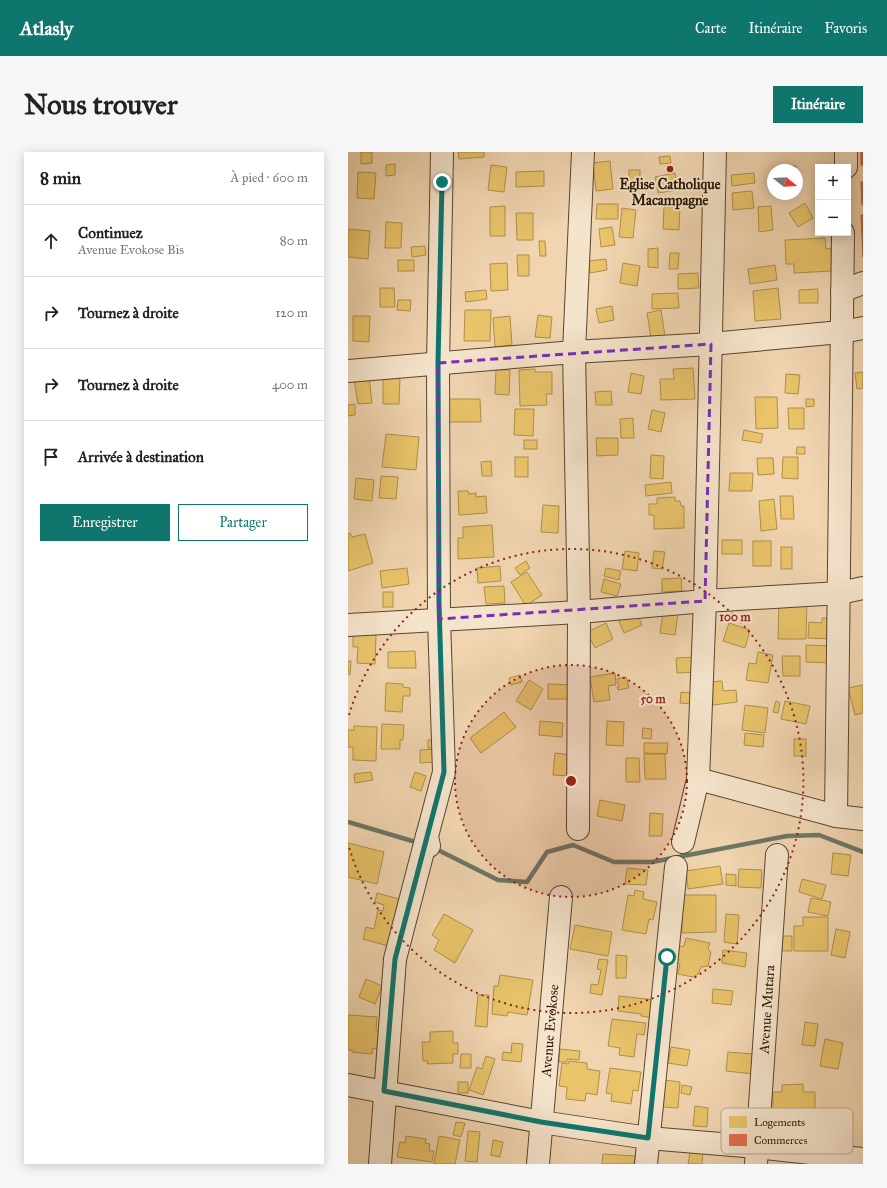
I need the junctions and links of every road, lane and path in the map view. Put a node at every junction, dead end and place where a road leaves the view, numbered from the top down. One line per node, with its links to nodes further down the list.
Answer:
1 (442, 152): 13 (street)
2 (583, 152): 12 (street)
3 (714, 152): 11 (street)
4 (846, 152): 5 (street)
5 (846, 164)
6 (844, 236): 8 (street)
7 (863, 283): 8 (street)
8 (842, 292): 10 (street)
9 (863, 328): 10 (street)
10 (841, 332): 11 (street); 16 (street)
11 (711, 344): 12 (street); 17 (street)
12 (574, 352): 13 (street); 18 (street)
13 (438, 363): 14 (street); 19 (street)
14 (348, 371)
15 (863, 588): 16 (street)
16 (840, 593): 17 (street); 22 (street)
17 (705, 601): 18 (street); 21 (street)
18 (579, 612): 19 (street); 24 (street)
19 (439, 619): 20 (street); 30 (street)
20 (348, 625)
21 (698, 780): 22 (street); 25 (street)
22 (836, 816): 23 (street)
23 (863, 819)
24 (578, 829)
25 (683, 842)
26 (777, 855): 31 (street, Avenue Mutara)
27 (676, 867): 33 (street)
28 (561, 897): 32 (street, Avenue Evokose)
29 (348, 1085): 30 (street)
30 (384, 1091): 32 (street); 38 (street)
31 (760, 1108)
32 (541, 1122): 33 (street); 39 (street, Avenue Evokose)
33 (648, 1138): 34 (street); 40 (street)
34 (721, 1150)
35 (745, 1154): 36 (street)
36 (757, 1156): 37 (street)
37 (863, 1159)
38 (380, 1164)
39 (538, 1164)
40 (646, 1164)

